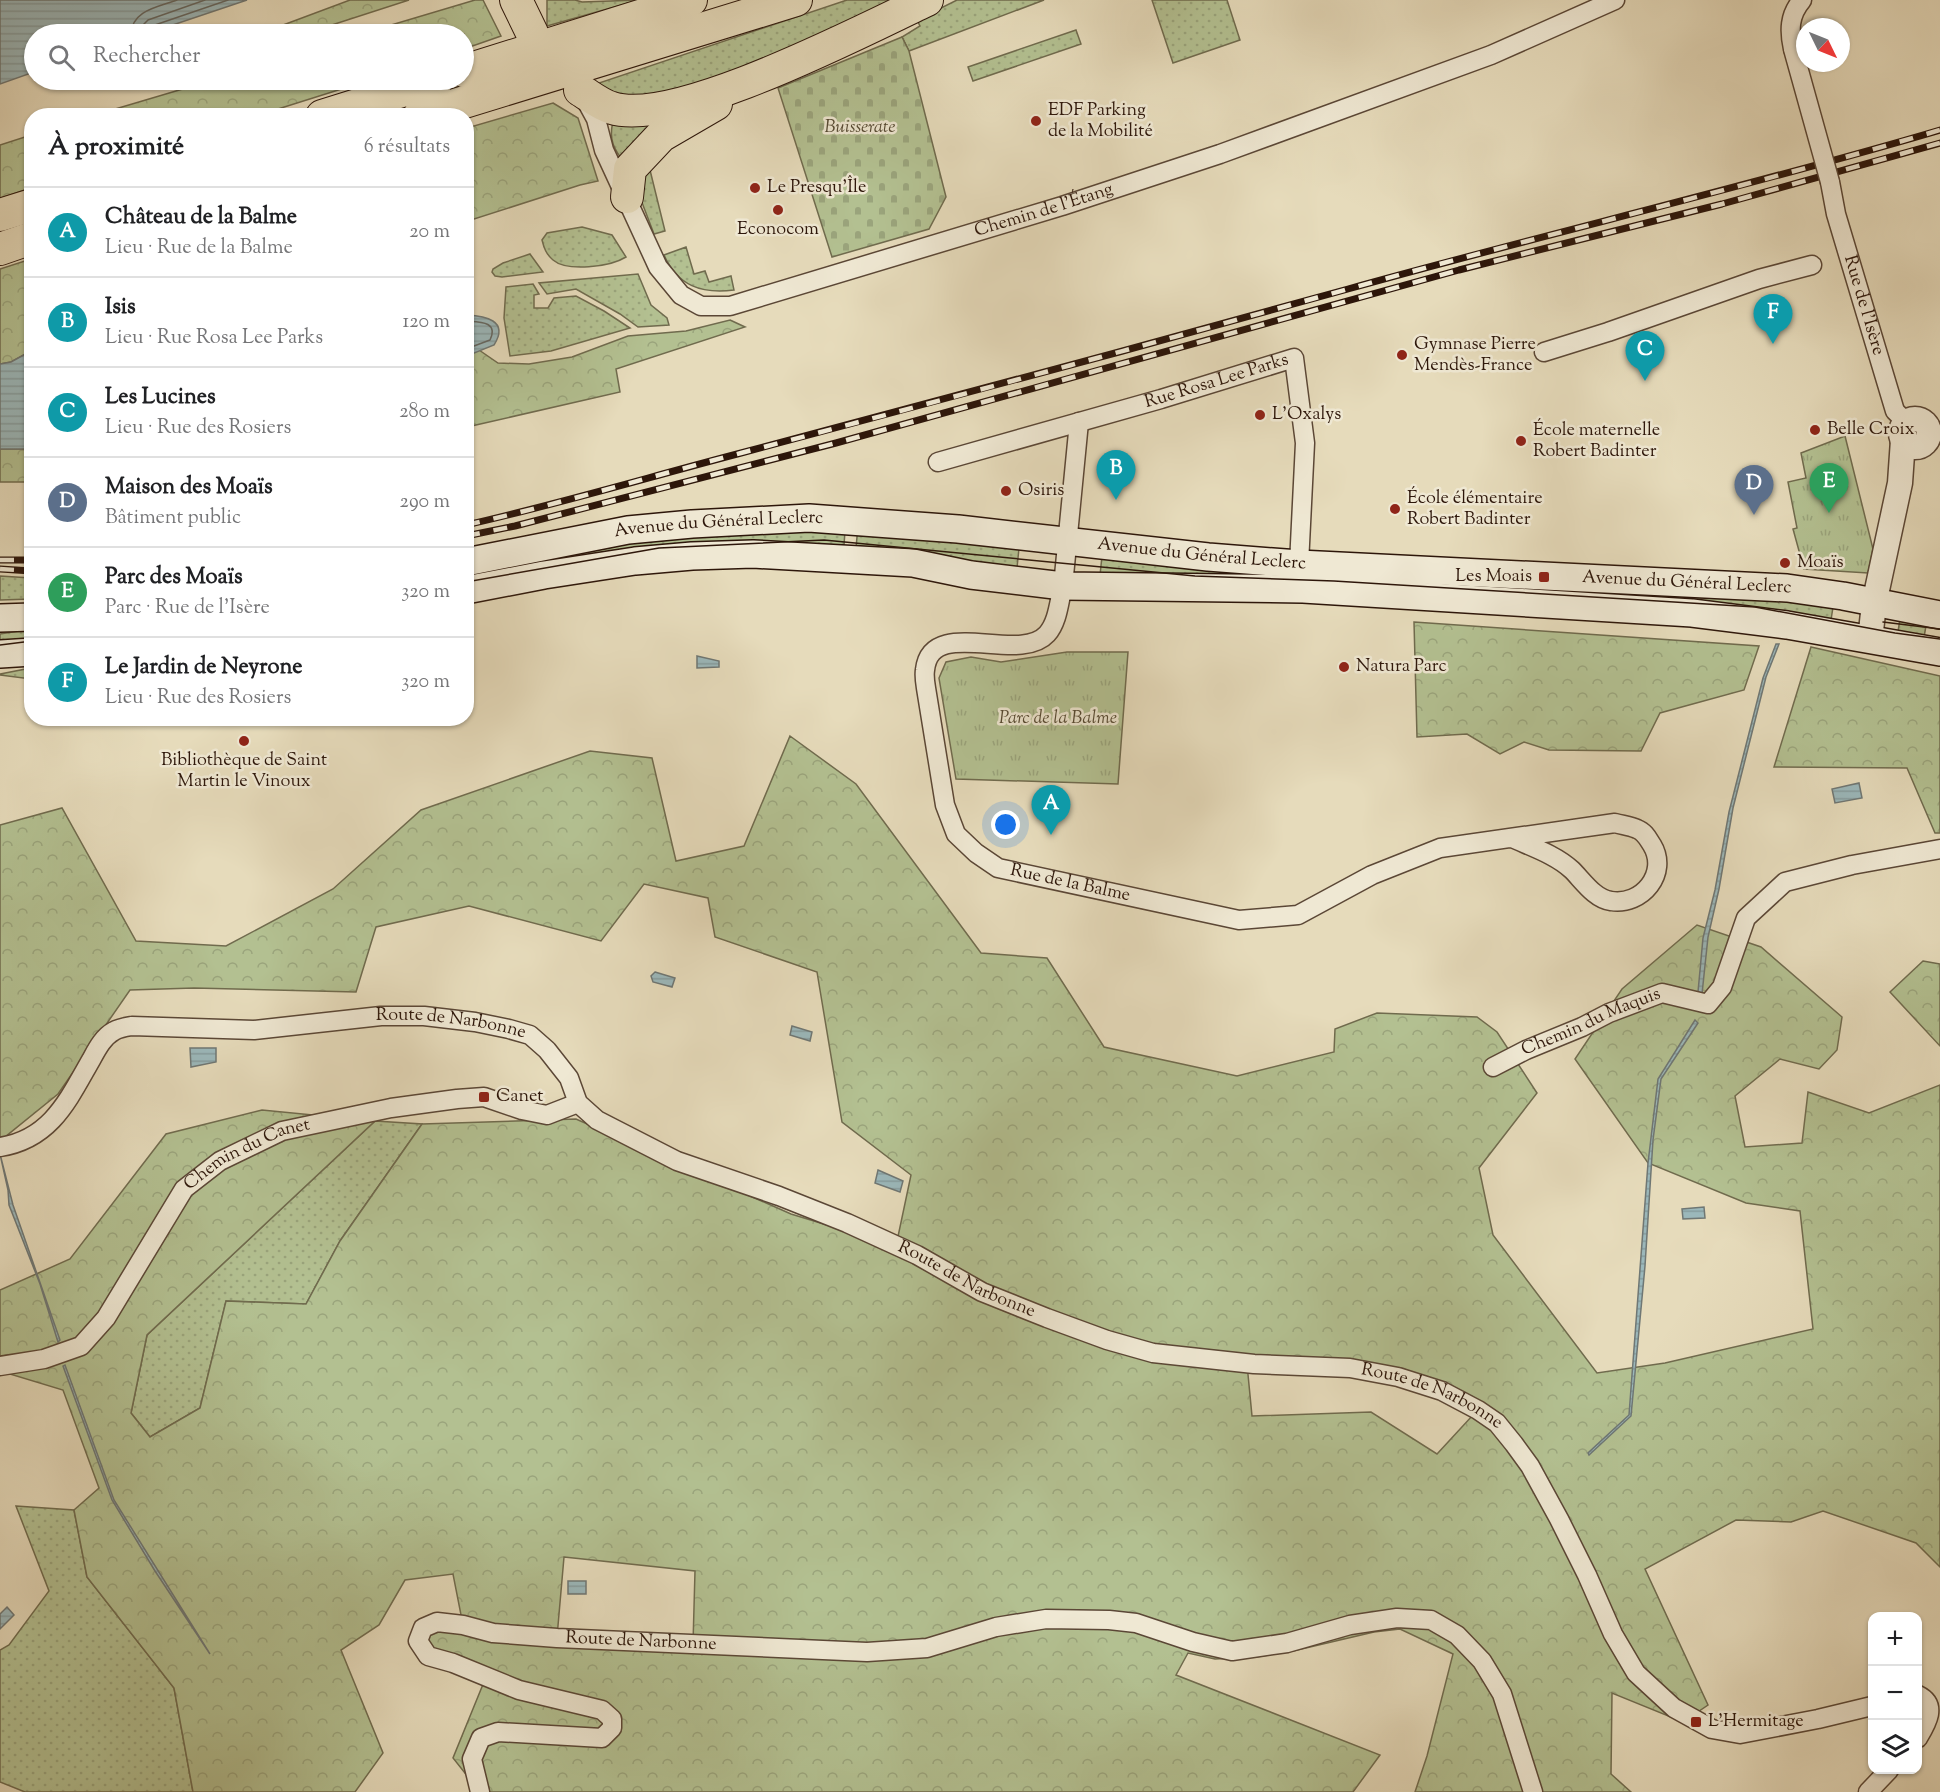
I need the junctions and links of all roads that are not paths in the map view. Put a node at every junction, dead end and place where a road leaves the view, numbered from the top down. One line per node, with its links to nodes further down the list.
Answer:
1 (691, 0): 6 (highway)
2 (796, 0): 11 (highway)
3 (927, 0): 7 (highway)
4 (1615, 0): 12 (street, Chemin de l'Étang)
5 (1802, 0): 20 (street, Rue de l'Isère, bridge)
6 (474, 68)
7 (771, 72): 9 (highway); 12 (highway)
8 (405, 90): 10 (highway)
9 (580, 90): 12 (street, Chemin de l'Étang)
10 (348, 108)
11 (445, 108)
12 (627, 197)
13 (24, 208): 14 (highway)
14 (0, 215)
15 (24, 241): 16 (highway)
16 (0, 249)
17 (1812, 265): 18 (street)
18 (1544, 352)
19 (1079, 422): 21 (street, Rue Rosa Lee Parks); 22 (street); 24 (street, Rue Rosa Lee Parks)
20 (1923, 428): 27 (street, Rue de l'Isère)
21 (938, 462)
22 (1068, 541): 23 (main road, Avenue du Général Leclerc); 24 (main road, Avenue du Général Leclerc); 25 (street, Rue de la Balme)
23 (474, 560)
24 (1299, 564): 27 (main road, Avenue du Général Leclerc)
25 (1063, 586): 26 (main road, Avenue du Général Leclerc); 33 (main road, Avenue du Général Leclerc); 37 (street, Rue de la Balme)
26 (474, 589)
27 (1874, 604): 30 (main road, Avenue du Général Leclerc); 33 (street, Rue de l'Isère)
28 (0, 606): 29 (main road)
29 (24, 607)
30 (1940, 615)
31 (24, 617): 32 (main road)
32 (0, 618)
33 (1870, 640): 35 (main road, Avenue du Général Leclerc)
34 (24, 652): 36 (main road)
35 (1940, 652)
36 (0, 654)
37 (1512, 838): 37 (street, Rue de la Balme)
38 (1940, 849): 39 (street, Chemin du Maquis)
39 (1493, 1066)
40 (578, 1103): 41 (street, Route de Narbonne); 42 (street, Chemin du Canet); 44 (street, Route de Narbonne)
41 (0, 1147)
42 (0, 1366)
43 (1922, 1698): 45 (street)
44 (1868, 1707)
45 (1922, 1731)
46 (1885, 1774): 49 (street)
47 (480, 1792): 48 (street, Route de Narbonne)
48 (1533, 1792)
49 (1868, 1792)

